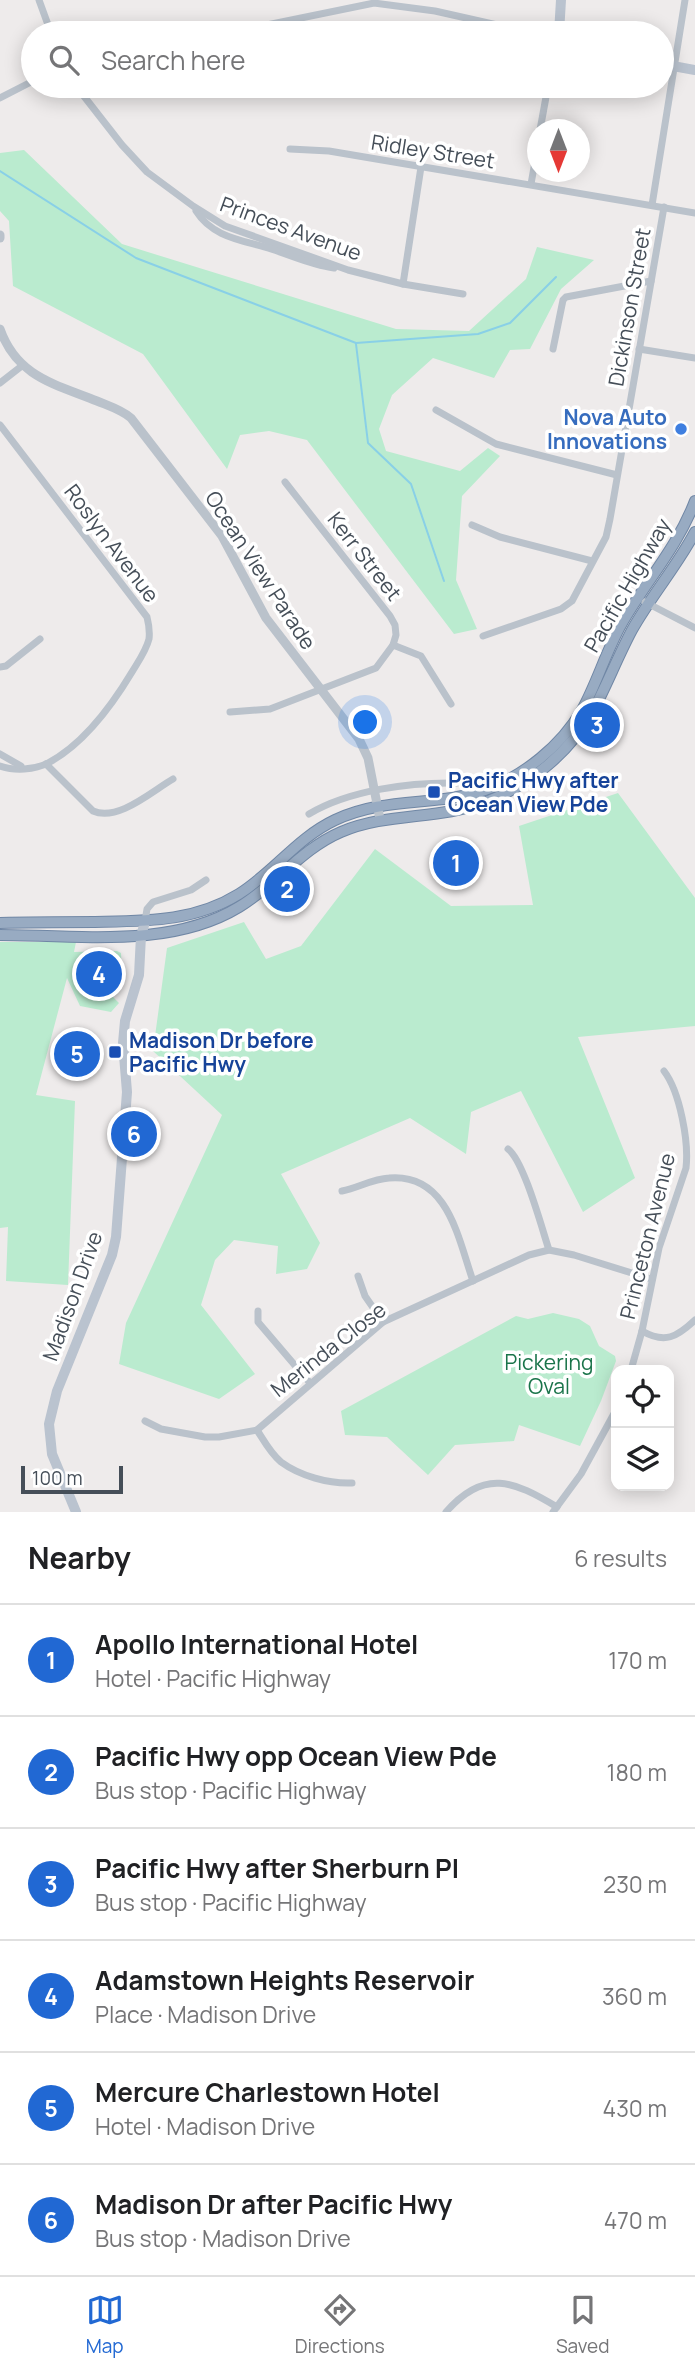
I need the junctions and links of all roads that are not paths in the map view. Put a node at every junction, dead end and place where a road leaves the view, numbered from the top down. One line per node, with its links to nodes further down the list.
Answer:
1 (39, 0): 4 (street)
2 (561, 0): 7 (main road)
3 (685, 0): 8 (street)
4 (47, 21)
5 (286, 21): 6 (street)
6 (480, 21)
7 (560, 21)
8 (674, 66): 9 (main road)
9 (695, 70)
10 (21, 88): 14 (street)
11 (86, 98): 23 (street, Princes Avenue)
12 (546, 98): 15 (street)
13 (669, 98): 19 (street)
14 (0, 99)
15 (542, 119)
16 (290, 149): 17 (street, Ridley Street)
17 (421, 167): 18 (street, Ridley Street); 23 (street)
18 (531, 184): 19 (street, Ridley Street)
19 (652, 205): 20 (street, Ridley Street)
20 (664, 207): 21 (street, Ridley Street); 22 (street, Dickinson Street)
21 (695, 212)
22 (651, 281): 26 (street); 27 (street, Dickinson Street)
23 (403, 284): 24 (street, Princes Avenue)
24 (463, 294)
25 (0, 329): 29 (street, Ocean View Parade)
26 (553, 349)
27 (639, 349): 28 (street); 33 (street, Dickinson Street)
28 (695, 358)
29 (23, 365): 30 (street); 46 (street, Ocean View Parade)
30 (0, 383)
31 (436, 410): 33 (street)
32 (0, 425): 50 (street, Roslyn Avenue)
33 (617, 475): 38 (street, Dickinson Street)
34 (285, 482): 44 (street, Kerr Street)
35 (695, 501): 39 (highway, Pacific Highway)
36 (472, 525): 38 (street)
37 (695, 532): 40 (highway, Pacific Highway)
38 (592, 561): 42 (street, Dickinson Street)
39 (638, 598): 40 (street); 56 (highway, Pacific Highway)
40 (649, 604): 41 (street); 58 (highway, Pacific Highway)
41 (695, 628)
42 (483, 636)
43 (40, 639): 45 (street)
44 (393, 645): 46 (street); 47 (street)
45 (0, 667)
46 (321, 689): 48 (street); 55 (street, Ocean View Parade)
47 (451, 704)
48 (230, 712)
49 (0, 754): 52 (street)
50 (46, 764): 52 (street, Roslyn Avenue); 53 (street)
51 (0, 766): 52 (street, Roslyn Avenue)
52 (24, 768)
53 (173, 779)
54 (457, 783): 55 (street)
55 (374, 790): 56 (street, Ocean View Parade); 57 (street)
56 (377, 806): 58 (street, Ocean View Parade); 60 (highway, Pacific Highway)
57 (309, 814)
58 (380, 819): 63 (highway, Pacific Highway)
59 (206, 880): 60 (street)
60 (145, 922): 61 (highway, Pacific Highway); 63 (main road, Madison Drive)
61 (0, 923)
62 (0, 935): 63 (highway, Pacific Highway)
63 (141, 936): 82 (main road, Madison Drive)
64 (664, 1071): 69 (street, Princeton Avenue)
65 (508, 1149): 67 (street)
66 (342, 1191): 70 (street)
67 (550, 1250): 69 (street); 70 (street, Merinda Close)
68 (358, 1276): 73 (street)
69 (651, 1279): 74 (street, Princeton Avenue)
70 (472, 1281): 73 (street, Merinda Close)
71 (258, 1311): 76 (street)
72 (695, 1320): 74 (street)
73 (383, 1322): 76 (street, Merinda Close)
74 (642, 1331): 75 (street, Princeton Avenue)
75 (632, 1365)
76 (310, 1382): 79 (street, Merinda Close)
77 (611, 1419): 81 (street)
78 (145, 1421): 79 (street)
79 (257, 1430): 80 (street)
80 (352, 1483)
81 (555, 1510): 83 (street)
82 (76, 1512)
83 (446, 1512)

